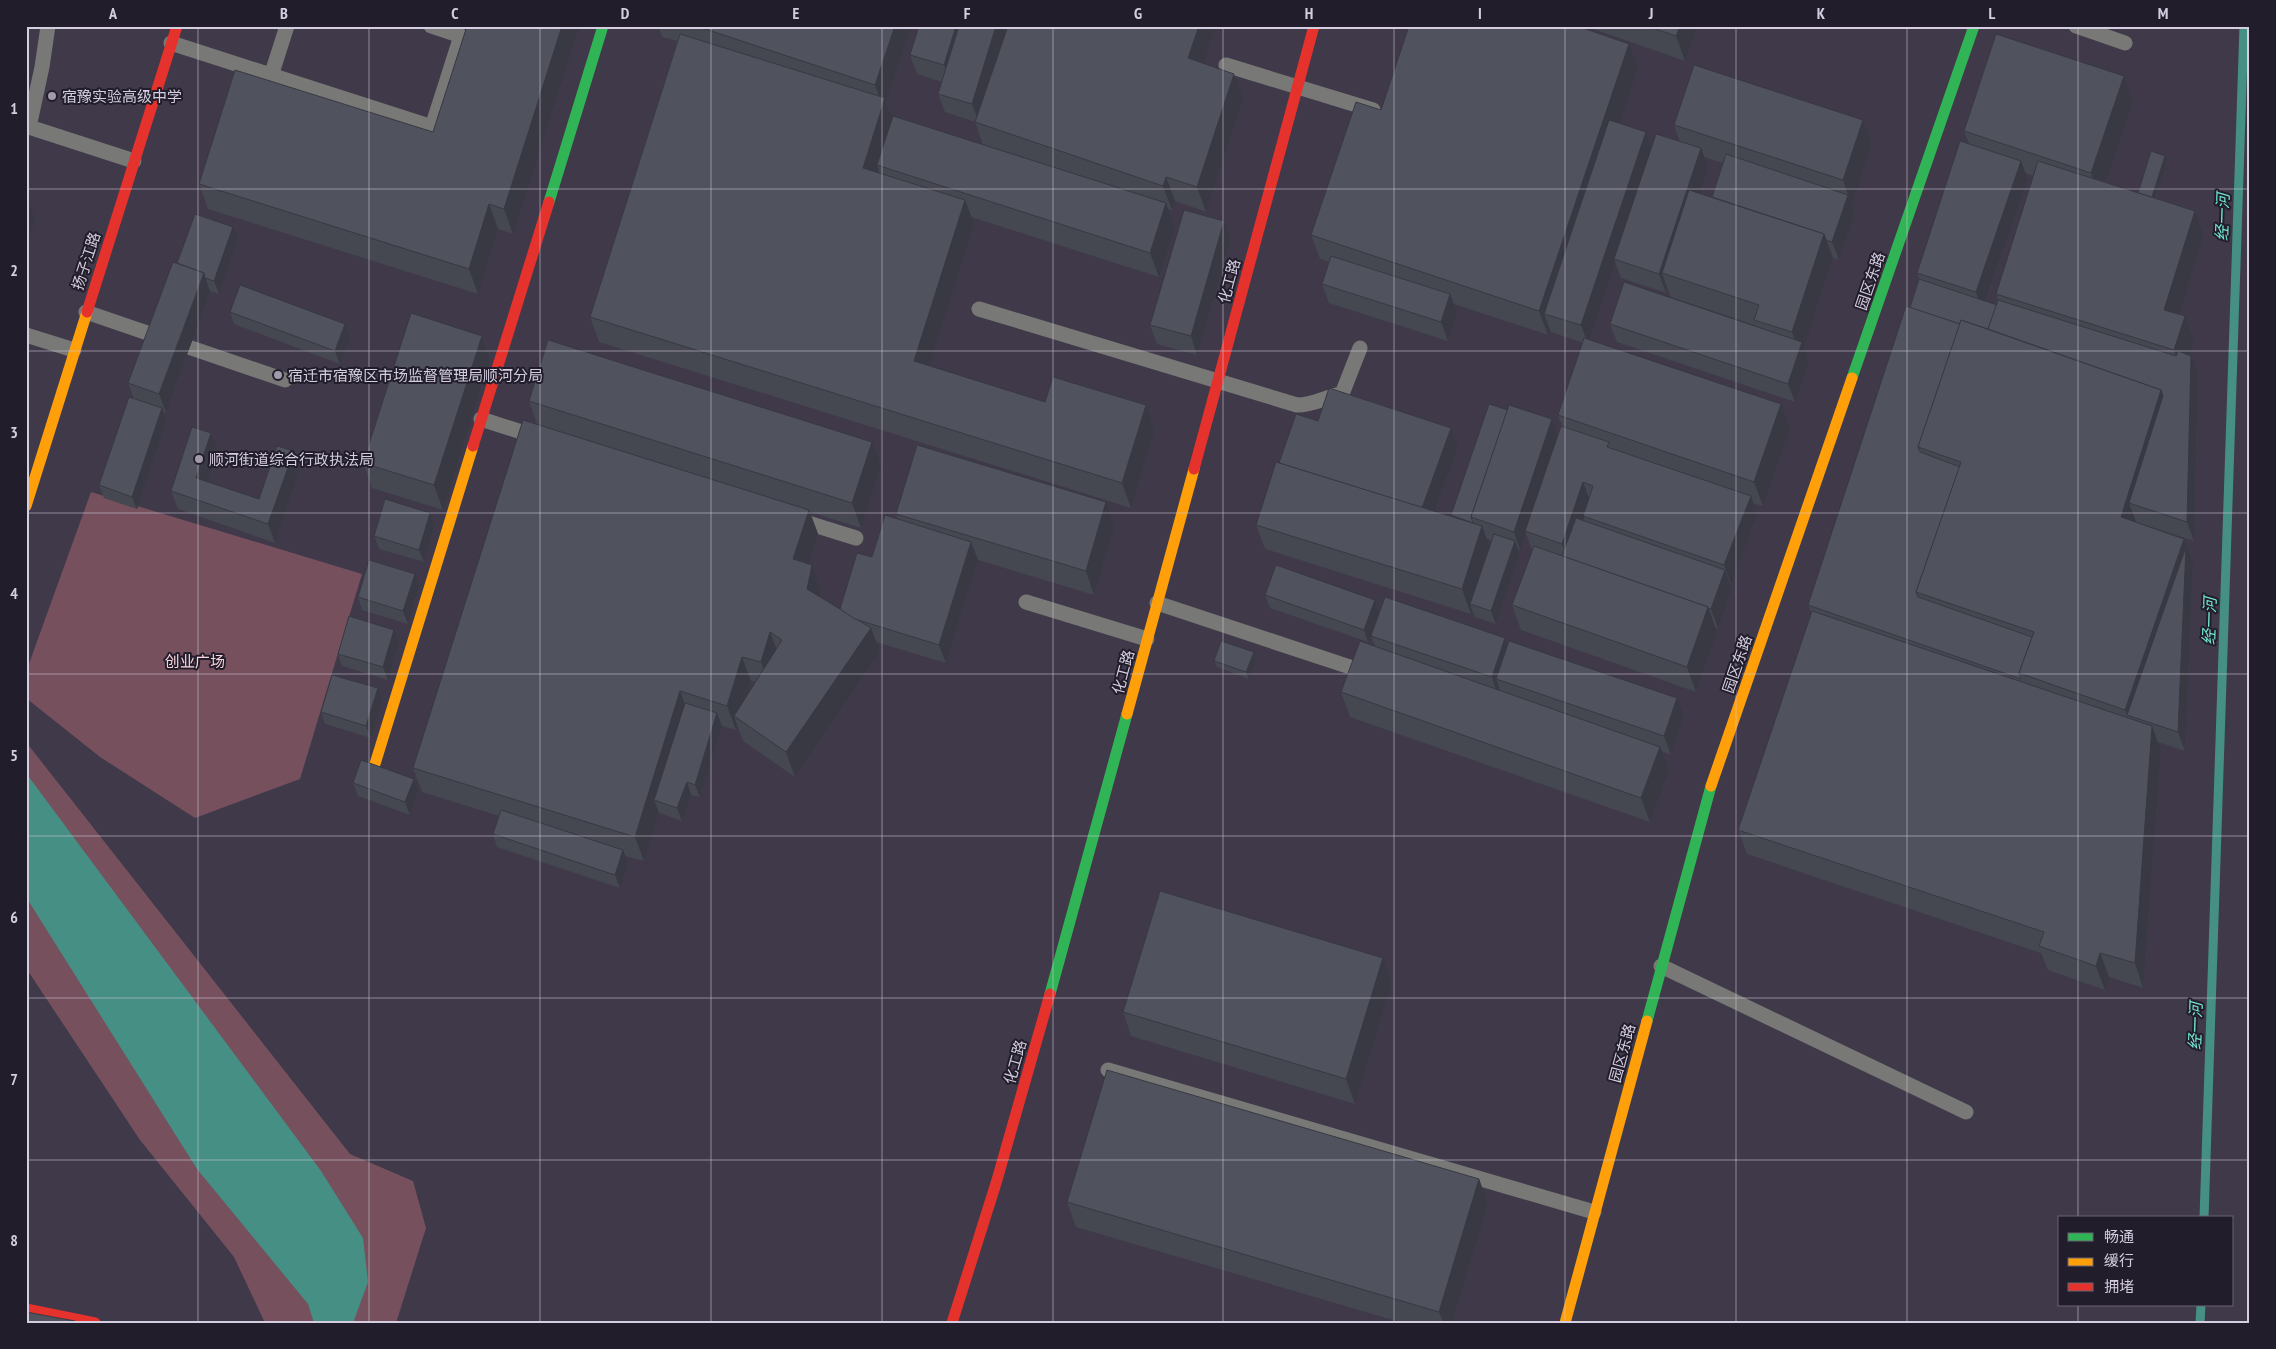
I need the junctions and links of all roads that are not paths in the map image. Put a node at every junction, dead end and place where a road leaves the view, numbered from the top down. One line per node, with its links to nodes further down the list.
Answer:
1 (48, 26): 15 (lane)
2 (177, 26): 9 (street, 扬子江路)
3 (287, 26): 12 (lane)
4 (431, 26): 12 (lane)
5 (602, 26): 24 (street)
6 (1314, 26): 13 (street, 化工路)
7 (1974, 26): 35 (street, 园区东路)
8 (2076, 26): 10 (lane)
9 (172, 43): 12 (lane); 16 (street, 扬子江路)
10 (2125, 43)
11 (1226, 65): 13 (lane)
12 (271, 76)
13 (1297, 87): 14 (lane); 23 (street, 化工路)
14 (1386, 105)
15 (28, 126): 16 (lane)
16 (134, 161): 18 (street, 扬子江路)
17 (979, 309): 23 (lane)
18 (86, 312): 21 (street, 扬子江路); 22 (lane)
19 (26, 335): 21 (lane)
20 (1360, 348): 23 (lane)
21 (74, 350): 26 (street, 扬子江路)
22 (285, 380)
23 (1217, 381): 31 (street, 化工路)
24 (481, 419): 25 (lane); 34 (street)
25 (547, 440)
26 (29, 485): 27 (street, 扬子江路)
27 (26, 506)
28 (781, 515): 29 (lane)
29 (856, 538)
30 (1026, 602): 32 (lane)
31 (1157, 603): 32 (street, 化工路); 33 (lane)
32 (1147, 639): 41 (street, 化工路)
33 (1353, 668)
34 (375, 764)
35 (1661, 966): 37 (lane); 38 (street, 园区东路)
36 (1108, 1070): 38 (lane)
37 (1966, 1112)
38 (1594, 1212): 42 (street, 园区东路)
39 (26, 1309): 40 (street)
40 (95, 1323)
41 (952, 1323)
42 (1565, 1323)

